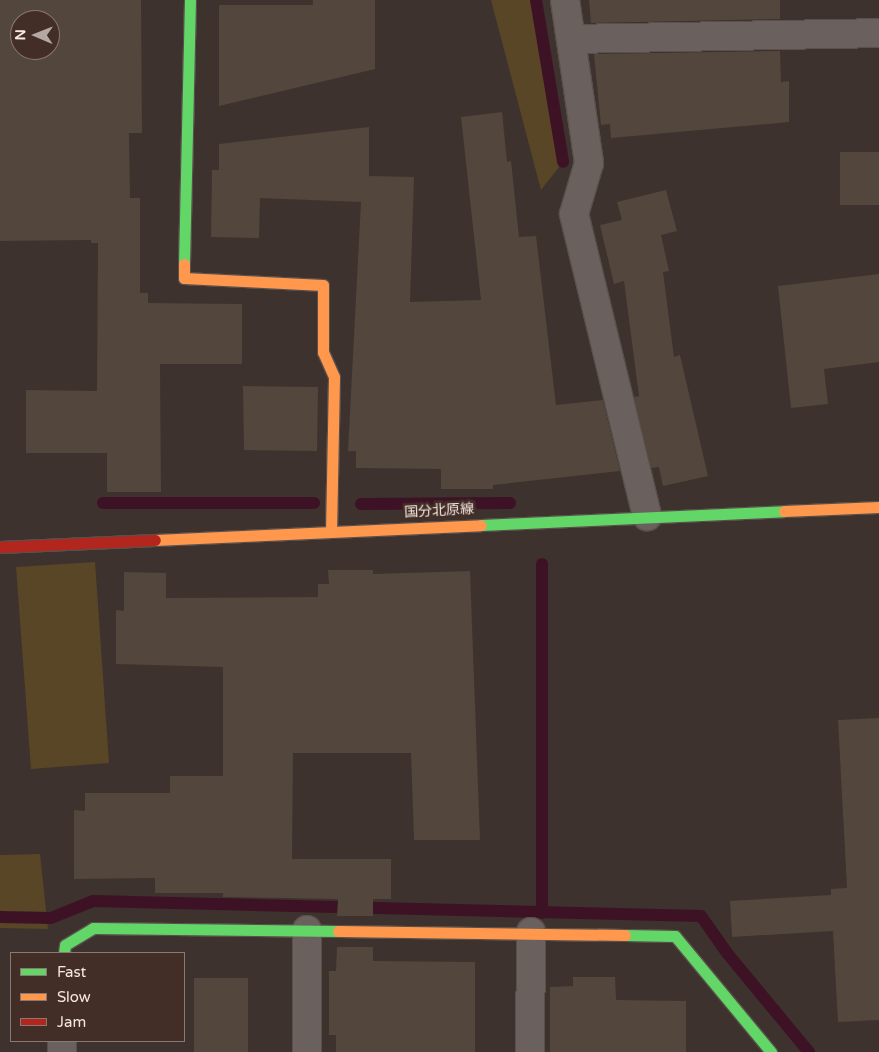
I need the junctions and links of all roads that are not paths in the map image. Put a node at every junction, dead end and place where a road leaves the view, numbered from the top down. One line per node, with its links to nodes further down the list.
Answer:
1 (190, 0): 7 (street)
2 (565, 0): 4 (street)
3 (879, 33): 4 (street)
4 (571, 39): 6 (street)
5 (879, 507): 6 (street, 国分北原線)
6 (647, 516): 7 (street, 国分北原線)
7 (331, 532): 8 (street, 国分北原線)
8 (0, 547)
9 (307, 930): 10 (street); 11 (street); 13 (street)
10 (531, 932): 12 (street); 14 (street)
11 (64, 952)
12 (754, 1041): 15 (street)
13 (307, 1052)
14 (530, 1052)
15 (770, 1052)

